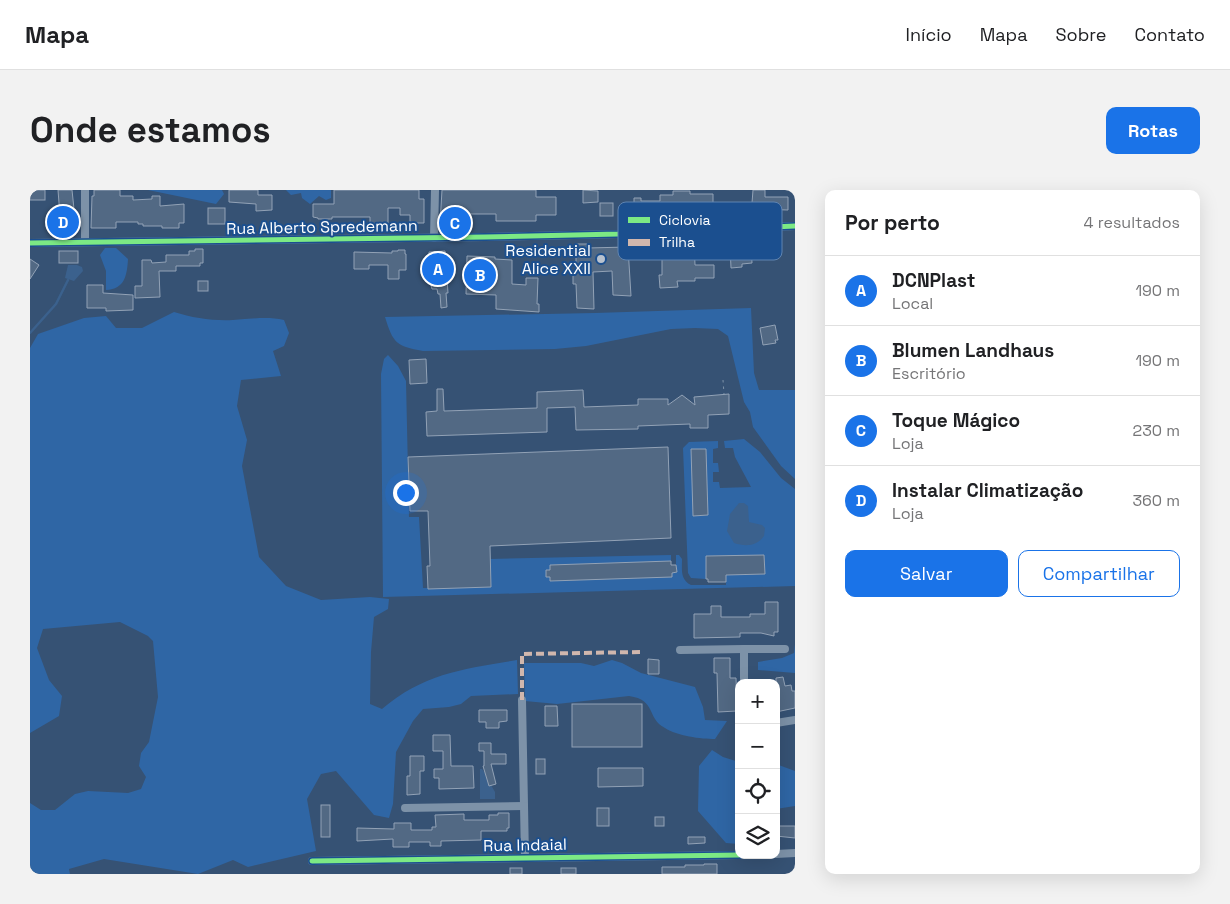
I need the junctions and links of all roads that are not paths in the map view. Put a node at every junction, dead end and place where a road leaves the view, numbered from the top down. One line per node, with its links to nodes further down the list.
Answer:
1 (85, 190): 7 (street)
2 (435, 190): 6 (street)
3 (795, 226): 4 (street, Rua Alberto Spredemann)
4 (782, 227)
5 (618, 234): 6 (street, Rua Alberto Spredemann)
6 (434, 238): 7 (street, Rua Alberto Spredemann)
7 (85, 242): 8 (street, Rua Alberto Spredemann)
8 (30, 243)
9 (744, 649): 10 (street); 11 (street); 12 (street)
10 (785, 649)
11 (680, 650)
12 (744, 679)
13 (522, 700): 16 (street)
14 (795, 720): 15 (street)
15 (780, 722)
16 (524, 806): 17 (street); 21 (street)
17 (405, 808)
18 (795, 853): 19 (street)
19 (780, 854)
20 (735, 855): 21 (street, Rua Indaial)
21 (525, 858): 22 (street, Rua Indaial)
22 (312, 861)

